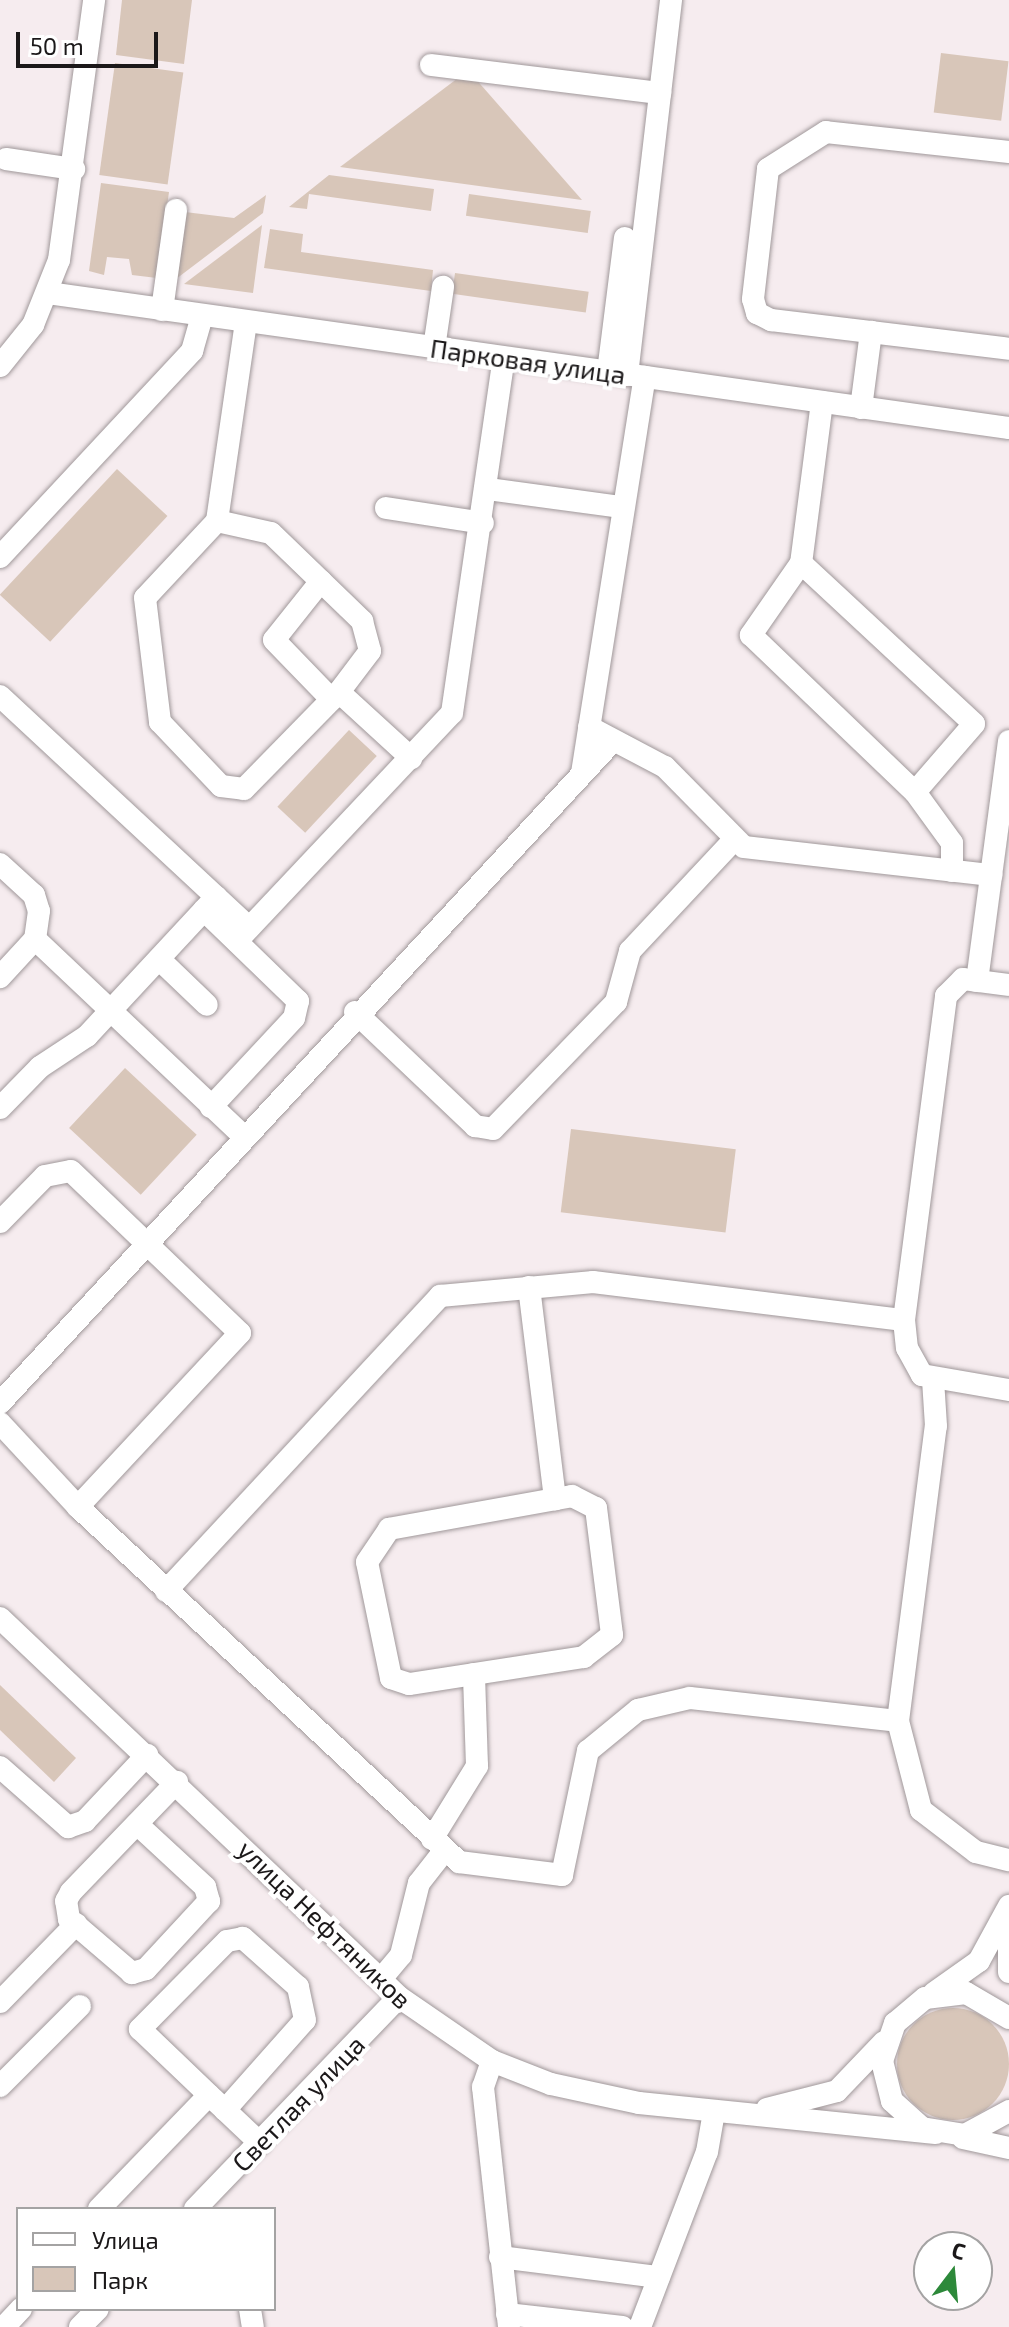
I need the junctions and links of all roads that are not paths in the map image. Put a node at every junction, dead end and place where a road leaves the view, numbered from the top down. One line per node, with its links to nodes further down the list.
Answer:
1 (94, 0): 7 (street)
2 (671, 0): 4 (street)
3 (431, 65): 4 (street)
4 (660, 93): 20 (street)
5 (1009, 152): 15 (street)
6 (6, 159): 7 (street)
7 (74, 169): 11 (street)
8 (176, 210): 12 (street)
9 (625, 238): 20 (street)
10 (443, 287): 16 (street)
11 (48, 293): 12 (street, Парковая улица); 19 (street)
12 (162, 310): 13 (street, Парковая улица)
13 (202, 315): 14 (street, Парковая улица); 29 (street)
14 (246, 322): 16 (street, Парковая улица); 27 (street)
15 (871, 332): 17 (street); 22 (street)
16 (434, 348): 18 (street, Парковая улица)
17 (1009, 349)
18 (504, 358): 20 (street, Парковая улица); 24 (street)
19 (0, 366)
20 (626, 375): 21 (street, Парковая улица); 25 (street)
21 (822, 402): 22 (street, Парковая улица); 30 (street)
22 (861, 408): 23 (street, Парковая улица)
23 (1009, 428)
24 (488, 489): 25 (street); 28 (street)
25 (622, 507): 34 (street)
26 (386, 508): 28 (street)
27 (217, 521): 31 (street); 33 (street)
28 (483, 523): 37 (street)
29 (0, 557)
30 (801, 563): 39 (street); 39 (street)
31 (321, 581): 33 (street); 33 (street)
32 (0, 696): 44 (street)
33 (335, 696): 37 (street)
34 (589, 727): 36 (street); 38 (street)
35 (1009, 741): 43 (street)
36 (611, 743): 38 (street); 40 (street)
37 (411, 758): 45 (street)
38 (582, 773): 53 (street)
39 (915, 792): 42 (street)
40 (733, 841): 42 (street); 53 (street)
41 (0, 864): 46 (street)
42 (952, 871): 43 (street)
43 (991, 875): 49 (street)
44 (210, 904): 45 (street); 47 (street)
45 (243, 934): 54 (street)
46 (35, 939): 48 (street); 52 (street)
47 (159, 959): 51 (street); 52 (street)
48 (0, 977)
49 (977, 981): 50 (street); 60 (street)
50 (1009, 985)
51 (207, 1005)
52 (110, 1012): 54 (street); 55 (street)
53 (355, 1012): 56 (street)
54 (211, 1107): 56 (street)
55 (0, 1108)
56 (243, 1136): 58 (street)
57 (0, 1222): 58 (street)
58 (150, 1240): 63 (street); 66 (street)
59 (529, 1287): 60 (street); 65 (street); 67 (street)
60 (904, 1320): 61 (street)
61 (933, 1380): 62 (street); 70 (street)
62 (1009, 1390)
63 (0, 1403)
64 (0, 1423): 66 (street)
65 (555, 1499): 69 (street); 69 (street)
66 (78, 1507): 67 (street)
67 (166, 1591): 75 (street)
68 (0, 1618): 71 (street, улица Нефтяников)
69 (474, 1674): 75 (street)
70 (898, 1721): 75 (street); 76 (street)
71 (147, 1755): 72 (street); 73 (street, улица Нефтяников)
72 (0, 1767)
73 (177, 1782): 74 (street); 80 (street, улица Нефтяников)
74 (137, 1824): 78 (street); 78 (street)
75 (438, 1845): 80 (street)
76 (1009, 1860)
77 (1009, 1907): 79 (street); 82 (street)
78 (76, 1924): 83 (street)
79 (1009, 1972)
80 (381, 1979): 81 (street, улица Нефтяников)
81 (399, 1997): 87 (street, улица Нефтяников); 93 (street, Светлая улица)
82 (925, 1998): 85 (street); 86 (street)
83 (0, 2002)
84 (80, 2006): 88 (street)
85 (1009, 2018)
86 (889, 2035): 91 (street); 92 (street)
87 (492, 2061): 91 (street, улица Нефтяников); 97 (street)
88 (0, 2086)
89 (217, 2103): 89 (street); 93 (street); 95 (street)
90 (1009, 2111): 92 (street)
91 (714, 2112): 92 (street); 98 (street)
92 (942, 2135): 94 (street)
93 (260, 2143): 96 (street, Светлая улица)
94 (1009, 2148)
95 (101, 2207)
96 (197, 2207)
97 (500, 2257): 98 (street); 100 (street)
98 (659, 2277): 103 (street)
99 (19, 2311): 101 (street)
100 (508, 2321): 102 (street)
101 (4, 2327)
102 (622, 2327)
103 (640, 2327)

